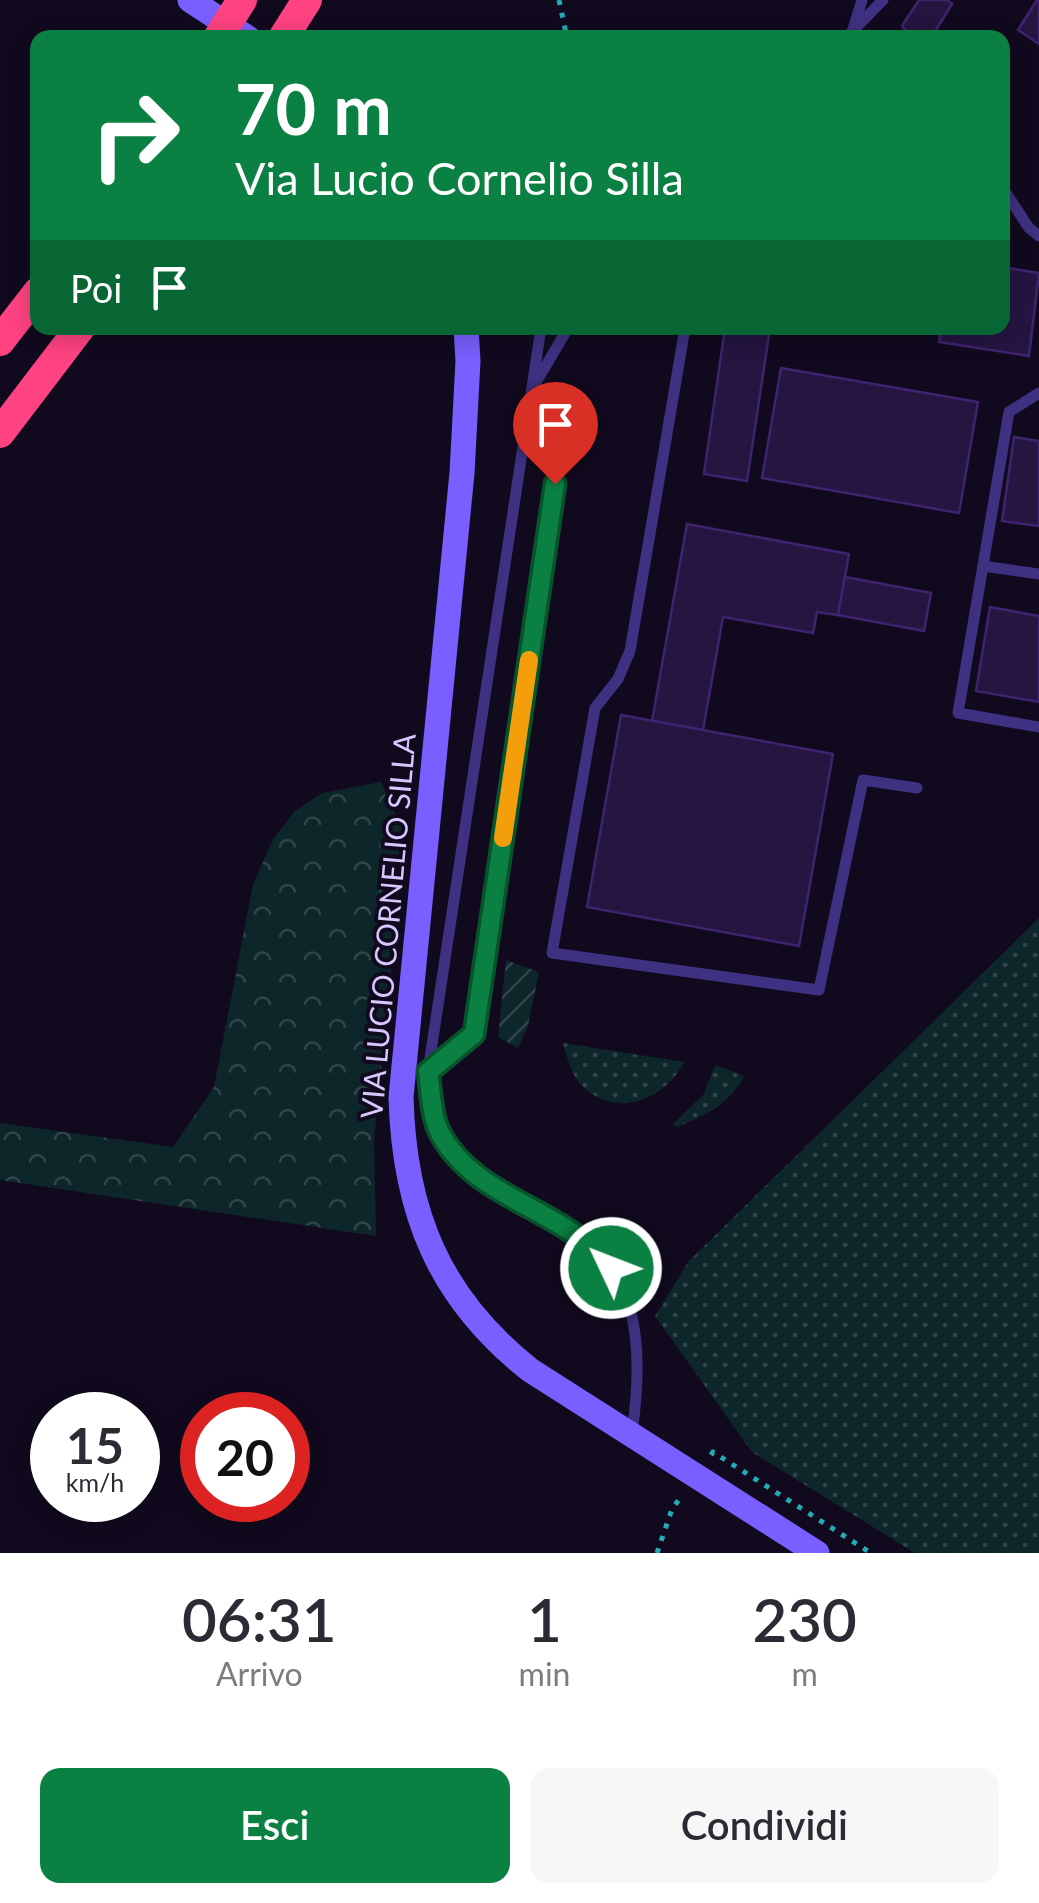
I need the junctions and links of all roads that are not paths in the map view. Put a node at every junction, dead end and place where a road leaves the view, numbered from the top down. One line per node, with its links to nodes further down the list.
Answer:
1 (190, 0): 7 (street)
2 (242, 0): 6 (highway)
3 (307, 0): 8 (highway)
4 (862, 0): 9 (lane)
5 (882, 0): 10 (lane)
6 (223, 30)
7 (236, 30)
8 (288, 30)
9 (850, 30)
10 (852, 30)
11 (1010, 199): 12 (lane)
12 (1039, 236)
13 (30, 302): 19 (highway)
14 (75, 335): 22 (highway)
15 (466, 335): 28 (street, VIA LUCIO CORNELIO SILLA)
16 (540, 335): 20 (lane, VIA LUCIO CORNELIO SILLA)
17 (564, 335): 20 (lane)
18 (683, 335): 26 (lane)
19 (0, 341)
20 (532, 388): 27 (lane, VIA LUCIO CORNELIO SILLA); 27 (lane, VIA LUCIO CORNELIO SILLA)
21 (1039, 393): 23 (lane)
22 (0, 433)
23 (983, 566): 24 (lane); 25 (lane)
24 (1039, 574)
25 (1039, 727)
26 (918, 788)
27 (428, 1072): 28 (lane, VIA LUCIO CORNELIO SILLA)
28 (632, 1433): 29 (street, VIA LUCIO CORNELIO SILLA)
29 (817, 1553)

